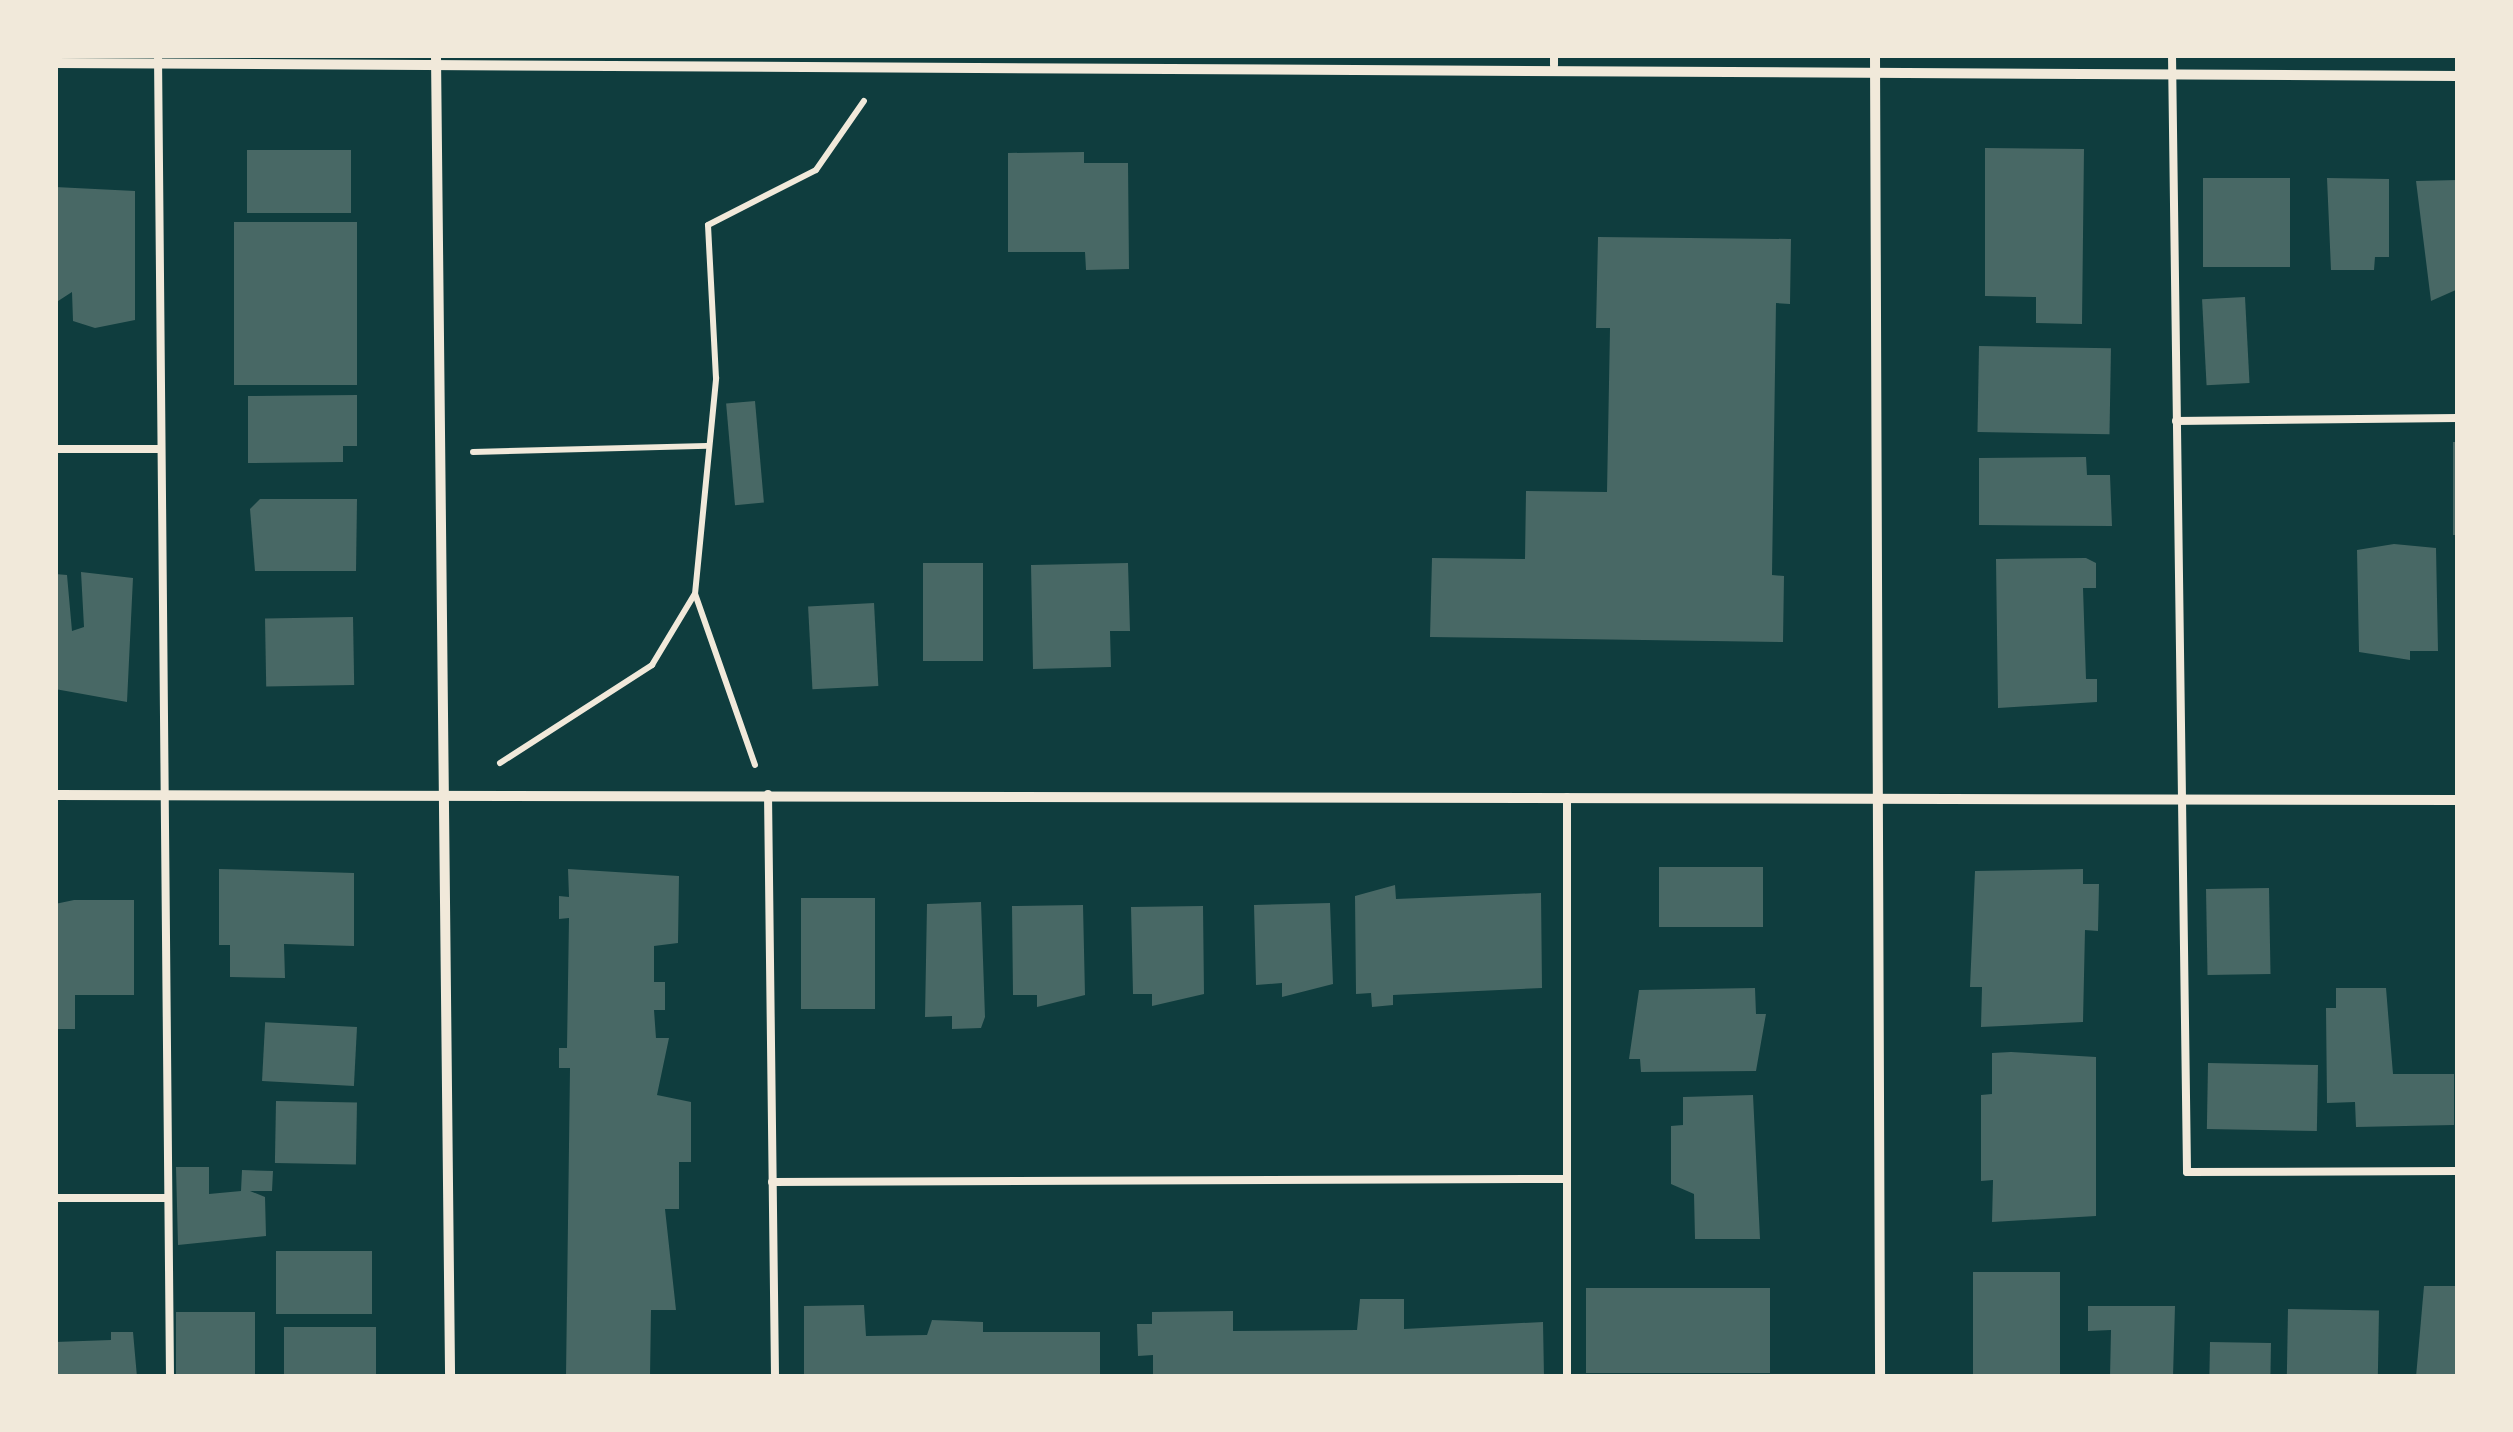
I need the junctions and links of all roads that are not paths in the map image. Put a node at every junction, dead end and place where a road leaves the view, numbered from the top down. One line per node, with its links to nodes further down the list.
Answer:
1 (2172, 55): 8 (lane)
2 (436, 58): 3 (street); 4 (street); 14 (street)
3 (158, 59): 7 (street); 13 (lane)
4 (768, 59): 5 (street)
5 (1554, 60): 6 (street)
6 (1874, 60): 8 (street); 19 (street)
7 (55, 63)
8 (2172, 71): 9 (street); 11 (lane)
9 (2458, 76)
10 (2458, 418): 11 (lane)
11 (2176, 422): 20 (lane)
12 (55, 449): 13 (lane)
13 (161, 449): 17 (lane)
14 (444, 793): 15 (street); 17 (street); 28 (street)
15 (768, 794): 18 (street); 24 (lane)
16 (55, 795): 17 (street)
17 (164, 796): 26 (lane)
18 (1567, 797): 19 (street); 23 (lane)
19 (1877, 797): 20 (street); 31 (street)
20 (2181, 799): 21 (street); 22 (lane)
21 (2458, 800)
22 (2458, 1171)
23 (1567, 1180): 24 (lane); 30 (lane)
24 (772, 1182): 29 (lane)
25 (55, 1198): 26 (lane)
26 (168, 1198): 27 (lane)
27 (170, 1377)
28 (450, 1377)
29 (775, 1377)
30 (1567, 1377)
31 (1880, 1377)

